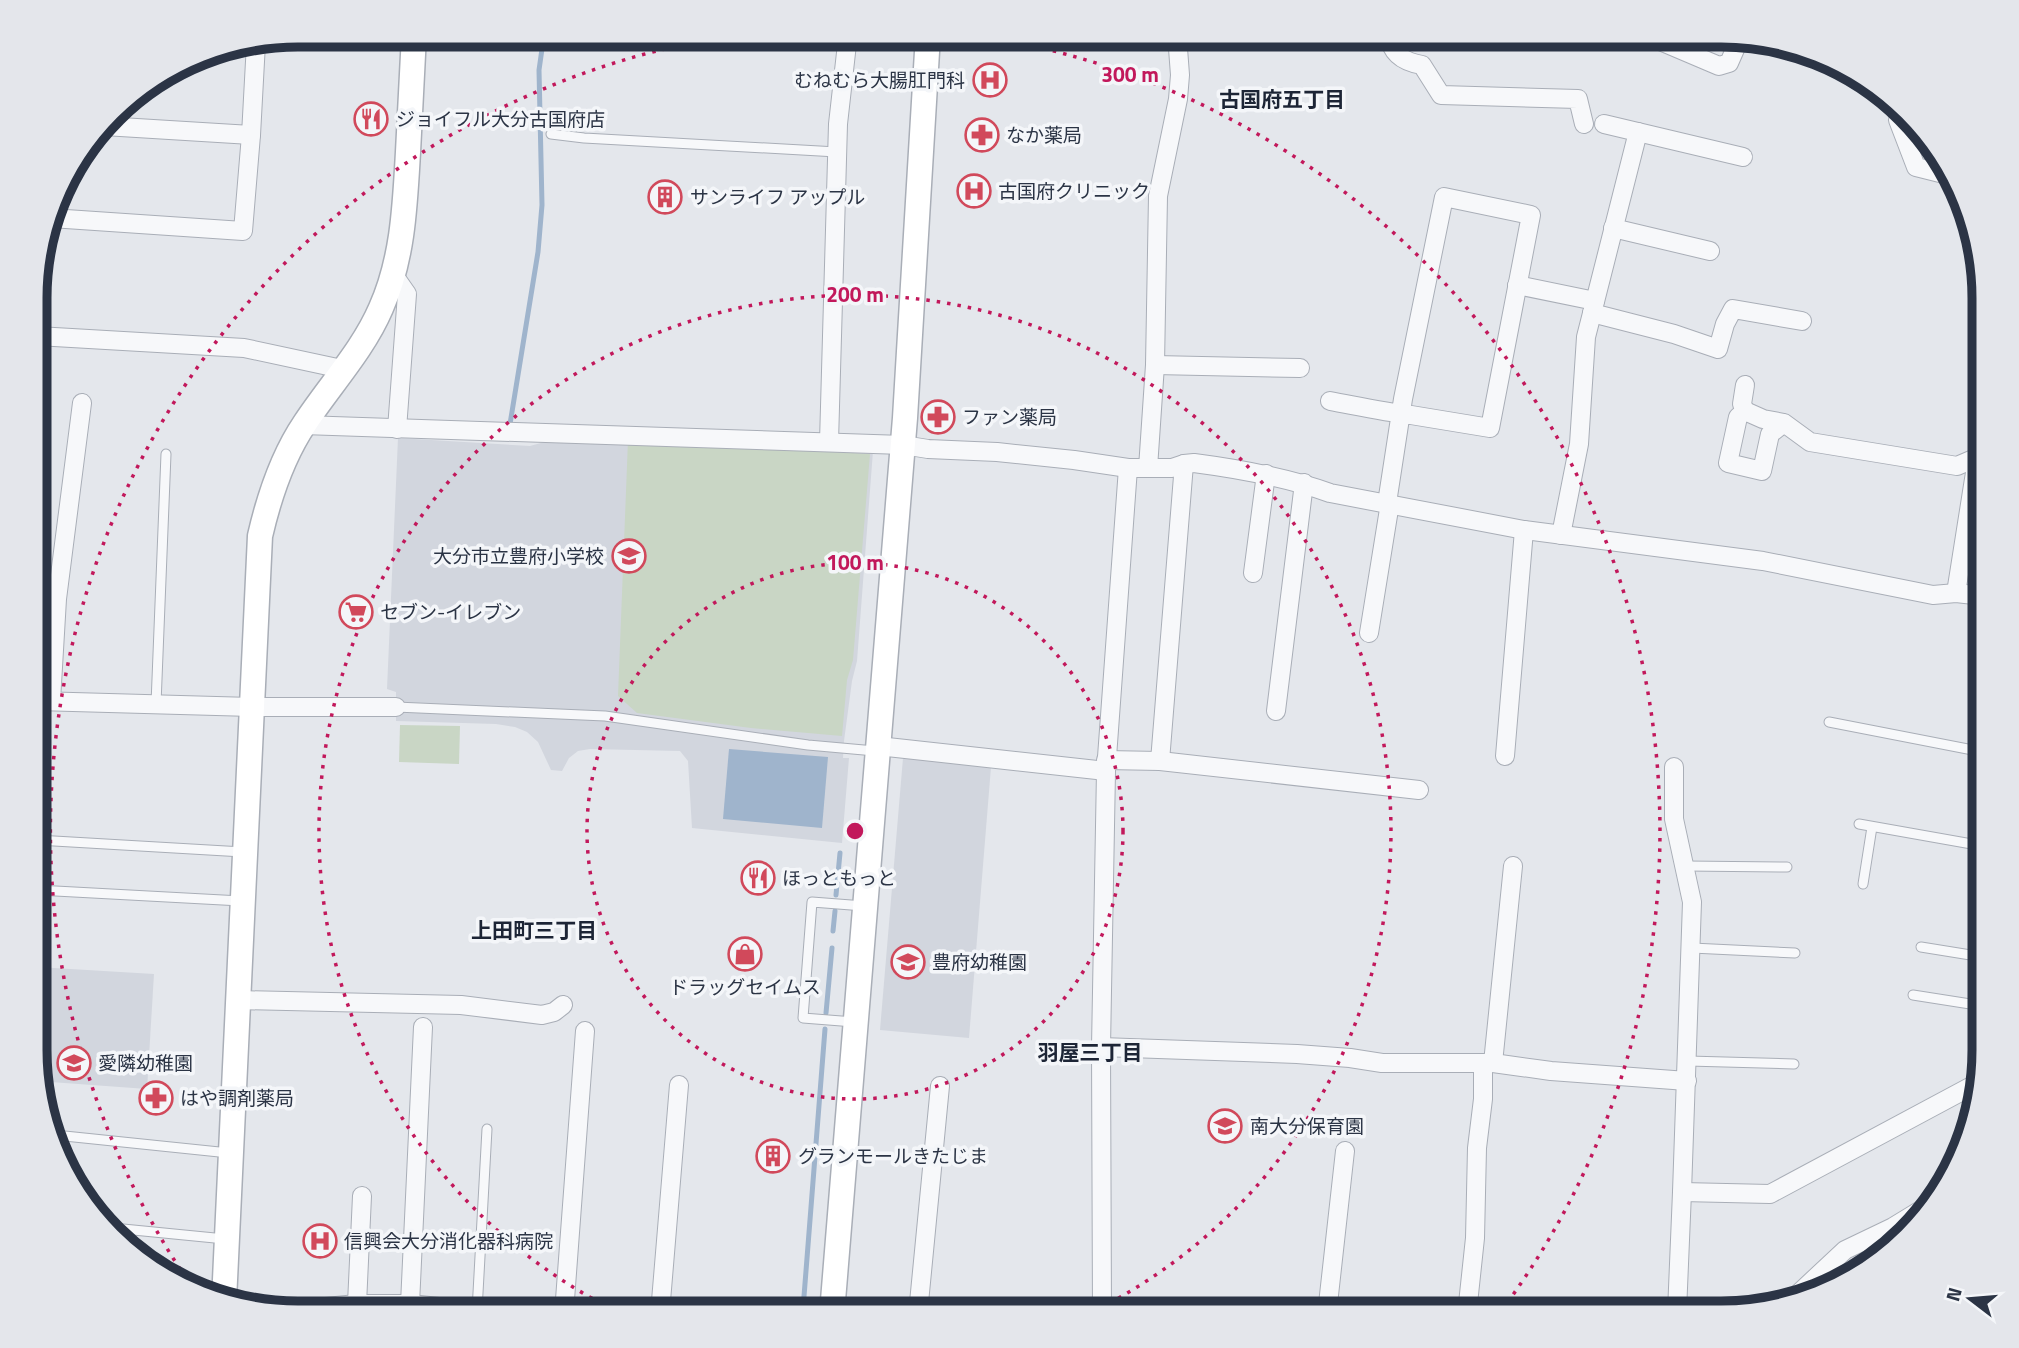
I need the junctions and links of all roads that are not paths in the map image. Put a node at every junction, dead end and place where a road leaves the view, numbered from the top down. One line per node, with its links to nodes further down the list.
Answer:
1 (413, 47): 22 (street)
2 (847, 47): 16 (street)
3 (927, 47): 39 (street)
4 (1178, 47): 27 (street)
5 (1391, 47): 10 (street)
6 (1674, 47): 7 (street)
7 (1736, 48)
8 (256, 51): 15 (street)
9 (1899, 122): 18 (street)
10 (1584, 124)
11 (1604, 124): 13 (street)
12 (115, 127): 15 (street)
13 (1638, 132): 17 (street); 20 (street)
14 (551, 134): 16 (lane)
15 (251, 135): 19 (street)
16 (837, 152): 38 (street)
17 (1743, 157)
18 (1938, 172)
19 (60, 219)
20 (1613, 228): 21 (street); 24 (street)
21 (1710, 251)
22 (393, 274): 29 (street); 37 (street)
23 (1517, 285): 24 (street); 34 (street); 34 (street)
24 (1593, 307): 25 (street); 50 (street)
25 (1802, 321)
26 (47, 337): 29 (street)
27 (1155, 365): 28 (street); 44 (street)
28 (1300, 368)
29 (342, 369): 36 (street)
30 (1745, 386): 33 (street)
31 (1330, 401): 34 (street)
32 (82, 403): 55 (street)
33 (1745, 411): 35 (street); 35 (street)
34 (1402, 414): 48 (street)
35 (1784, 423): 41 (street)
36 (303, 425): 37 (street); 58 (street)
37 (397, 429): 38 (street)
38 (829, 442): 39 (street)
39 (903, 444): 43 (street); 62 (street)
40 (166, 454): 57 (lane)
41 (1972, 460)
42 (1184, 464): 44 (street); 45 (street); 65 (street)
43 (1128, 468): 44 (street); 66 (street)
44 (1148, 468)
45 (1266, 474): 46 (street); 51 (street)
46 (1304, 483): 48 (street); 60 (street)
47 (1972, 494): 52 (street)
48 (1389, 503): 49 (street); 54 (street)
49 (1524, 530): 50 (street); 64 (street)
50 (1562, 535): 52 (street)
51 (1253, 573)
52 (1956, 593): 53 (street)
53 (1972, 595)
54 (1369, 633)
55 (47, 677)
56 (47, 701): 57 (street)
57 (156, 704): 58 (street)
58 (252, 707): 59 (street); 73 (street)
59 (396, 707): 62 (lane)
60 (1276, 711)
61 (1829, 722): 63 (lane)
62 (878, 748): 66 (street); 80 (street)
63 (1972, 750)
64 (1505, 756)
65 (1160, 761): 66 (street); 68 (street)
66 (1106, 766): 92 (street)
67 (1674, 767): 75 (street)
68 (1419, 790)
69 (1859, 824): 70 (lane)
70 (1872, 827): 72 (lane); 77 (lane)
71 (47, 841): 73 (lane)
72 (1972, 844)
73 (245, 852): 79 (street)
74 (1513, 866): 94 (street)
75 (1686, 866): 76 (lane); 82 (street)
76 (1787, 867)
77 (1863, 884)
78 (47, 891): 79 (lane)
79 (242, 901): 86 (street)
80 (866, 906): 89 (street); 89 (lane)
81 (1921, 947): 84 (lane)
82 (1692, 948): 83 (lane); 93 (street)
83 (1795, 953)
84 (1972, 955)
85 (1913, 995): 88 (lane)
86 (238, 1000): 87 (street); 103 (street)
87 (563, 1004)
88 (1972, 1004)
89 (856, 1023): 116 (street)
90 (423, 1027): 112 (street)
91 (585, 1031): 114 (street)
92 (1101, 1047): 94 (street); 118 (street)
93 (1688, 1061): 95 (lane); 96 (street)
94 (1488, 1063): 96 (street); 120 (street)
95 (1794, 1063)
96 (1687, 1081): 104 (street)
97 (679, 1085): 115 (street)
98 (940, 1086): 117 (street)
99 (1969, 1087): 104 (street)
100 (487, 1129): 113 (lane)
101 (63, 1136): 103 (lane)
102 (1345, 1151): 119 (street)
103 (231, 1153): 108 (street)
104 (1682, 1192): 121 (street)
105 (362, 1196): 111 (street)
106 (1906, 1219): 109 (street)
107 (123, 1229): 108 (lane)
108 (226, 1239): 110 (street)
109 (1807, 1285)
110 (224, 1289)
111 (364, 1301)
112 (410, 1301)
113 (469, 1301)
114 (565, 1301)
115 (661, 1301)
116 (833, 1301)
117 (919, 1301)
118 (1102, 1301)
119 (1328, 1301)
120 (1468, 1301)
121 (1677, 1301)

